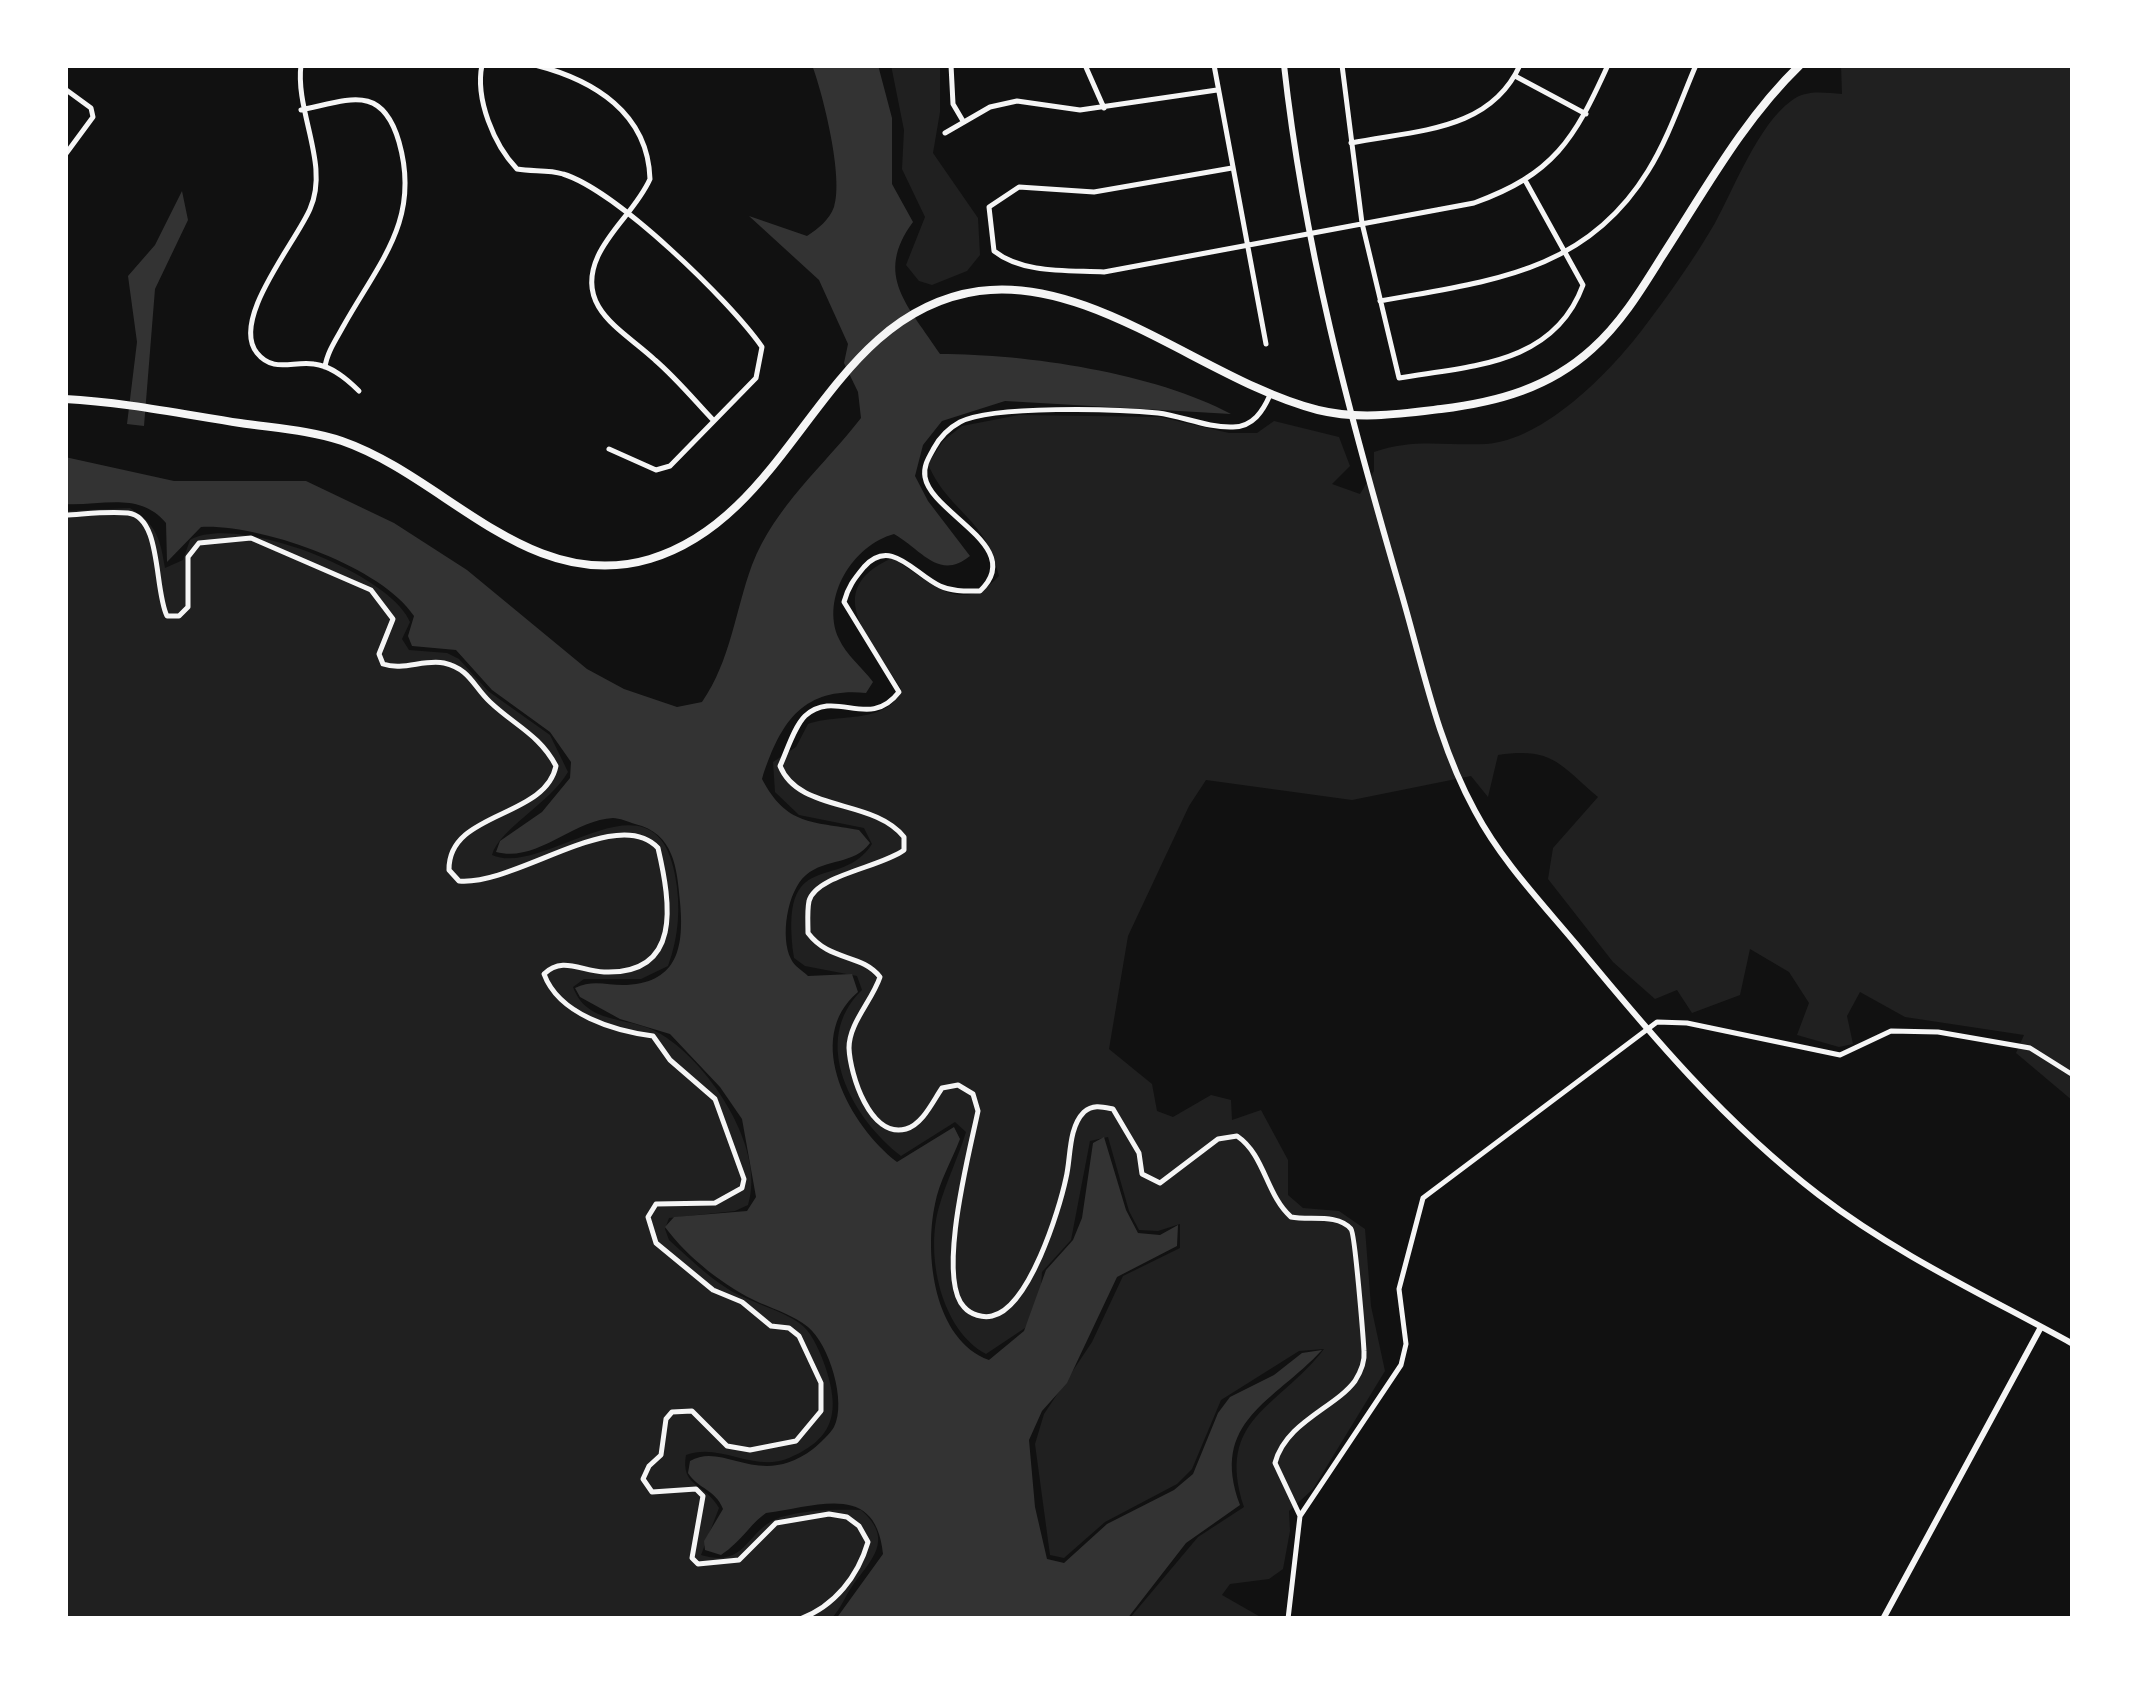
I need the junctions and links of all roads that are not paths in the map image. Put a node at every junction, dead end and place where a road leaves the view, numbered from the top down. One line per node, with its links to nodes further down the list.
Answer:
1 (301, 65): 17 (street)
2 (482, 65): 25 (street)
3 (535, 65): 25 (street)
4 (952, 65): 19 (street)
5 (1084, 65): 16 (street)
6 (1214, 65): 15 (street)
7 (1284, 65): 27 (street)
8 (1342, 65): 21 (street)
9 (1520, 65): 13 (street)
10 (1608, 65): 18 (street)
11 (1696, 65): 29 (street)
12 (1800, 65): 36 (main road)
13 (1515, 76): 18 (street); 21 (street)
14 (65, 89): 22 (street)
15 (1217, 90): 16 (street); 23 (street)
16 (1104, 108): 19 (street)
17 (301, 110): 32 (street); 32 (street)
18 (1586, 114): 24 (street)
19 (963, 121): 20 (street)
20 (946, 134)
21 (1350, 143): 26 (street)
22 (65, 154)
23 (1232, 168): 28 (street); 28 (street)
24 (1526, 182): 26 (street); 29 (street)
25 (628, 215): 37 (street); 37 (street)
26 (1362, 223): 27 (street); 30 (street)
27 (1308, 234): 28 (street); 36 (street)
28 (1248, 245): 31 (street)
29 (1566, 253): 30 (street); 30 (street)
30 (1380, 301)
31 (1266, 344)
32 (325, 367): 33 (street)
33 (359, 392)
34 (1271, 392): 35 (main road); 36 (main road); 44 (street)
35 (65, 400)
36 (1348, 416): 40 (street)
37 (714, 421): 38 (street)
38 (609, 449)
39 (65, 515): 45 (street)
40 (1646, 1030): 41 (street); 42 (street); 44 (street)
41 (2073, 1075)
42 (2042, 1326): 43 (street); 47 (street)
43 (2073, 1344)
44 (1300, 1516): 46 (street)
45 (800, 1619)
46 (1288, 1619)
47 (1883, 1619)

